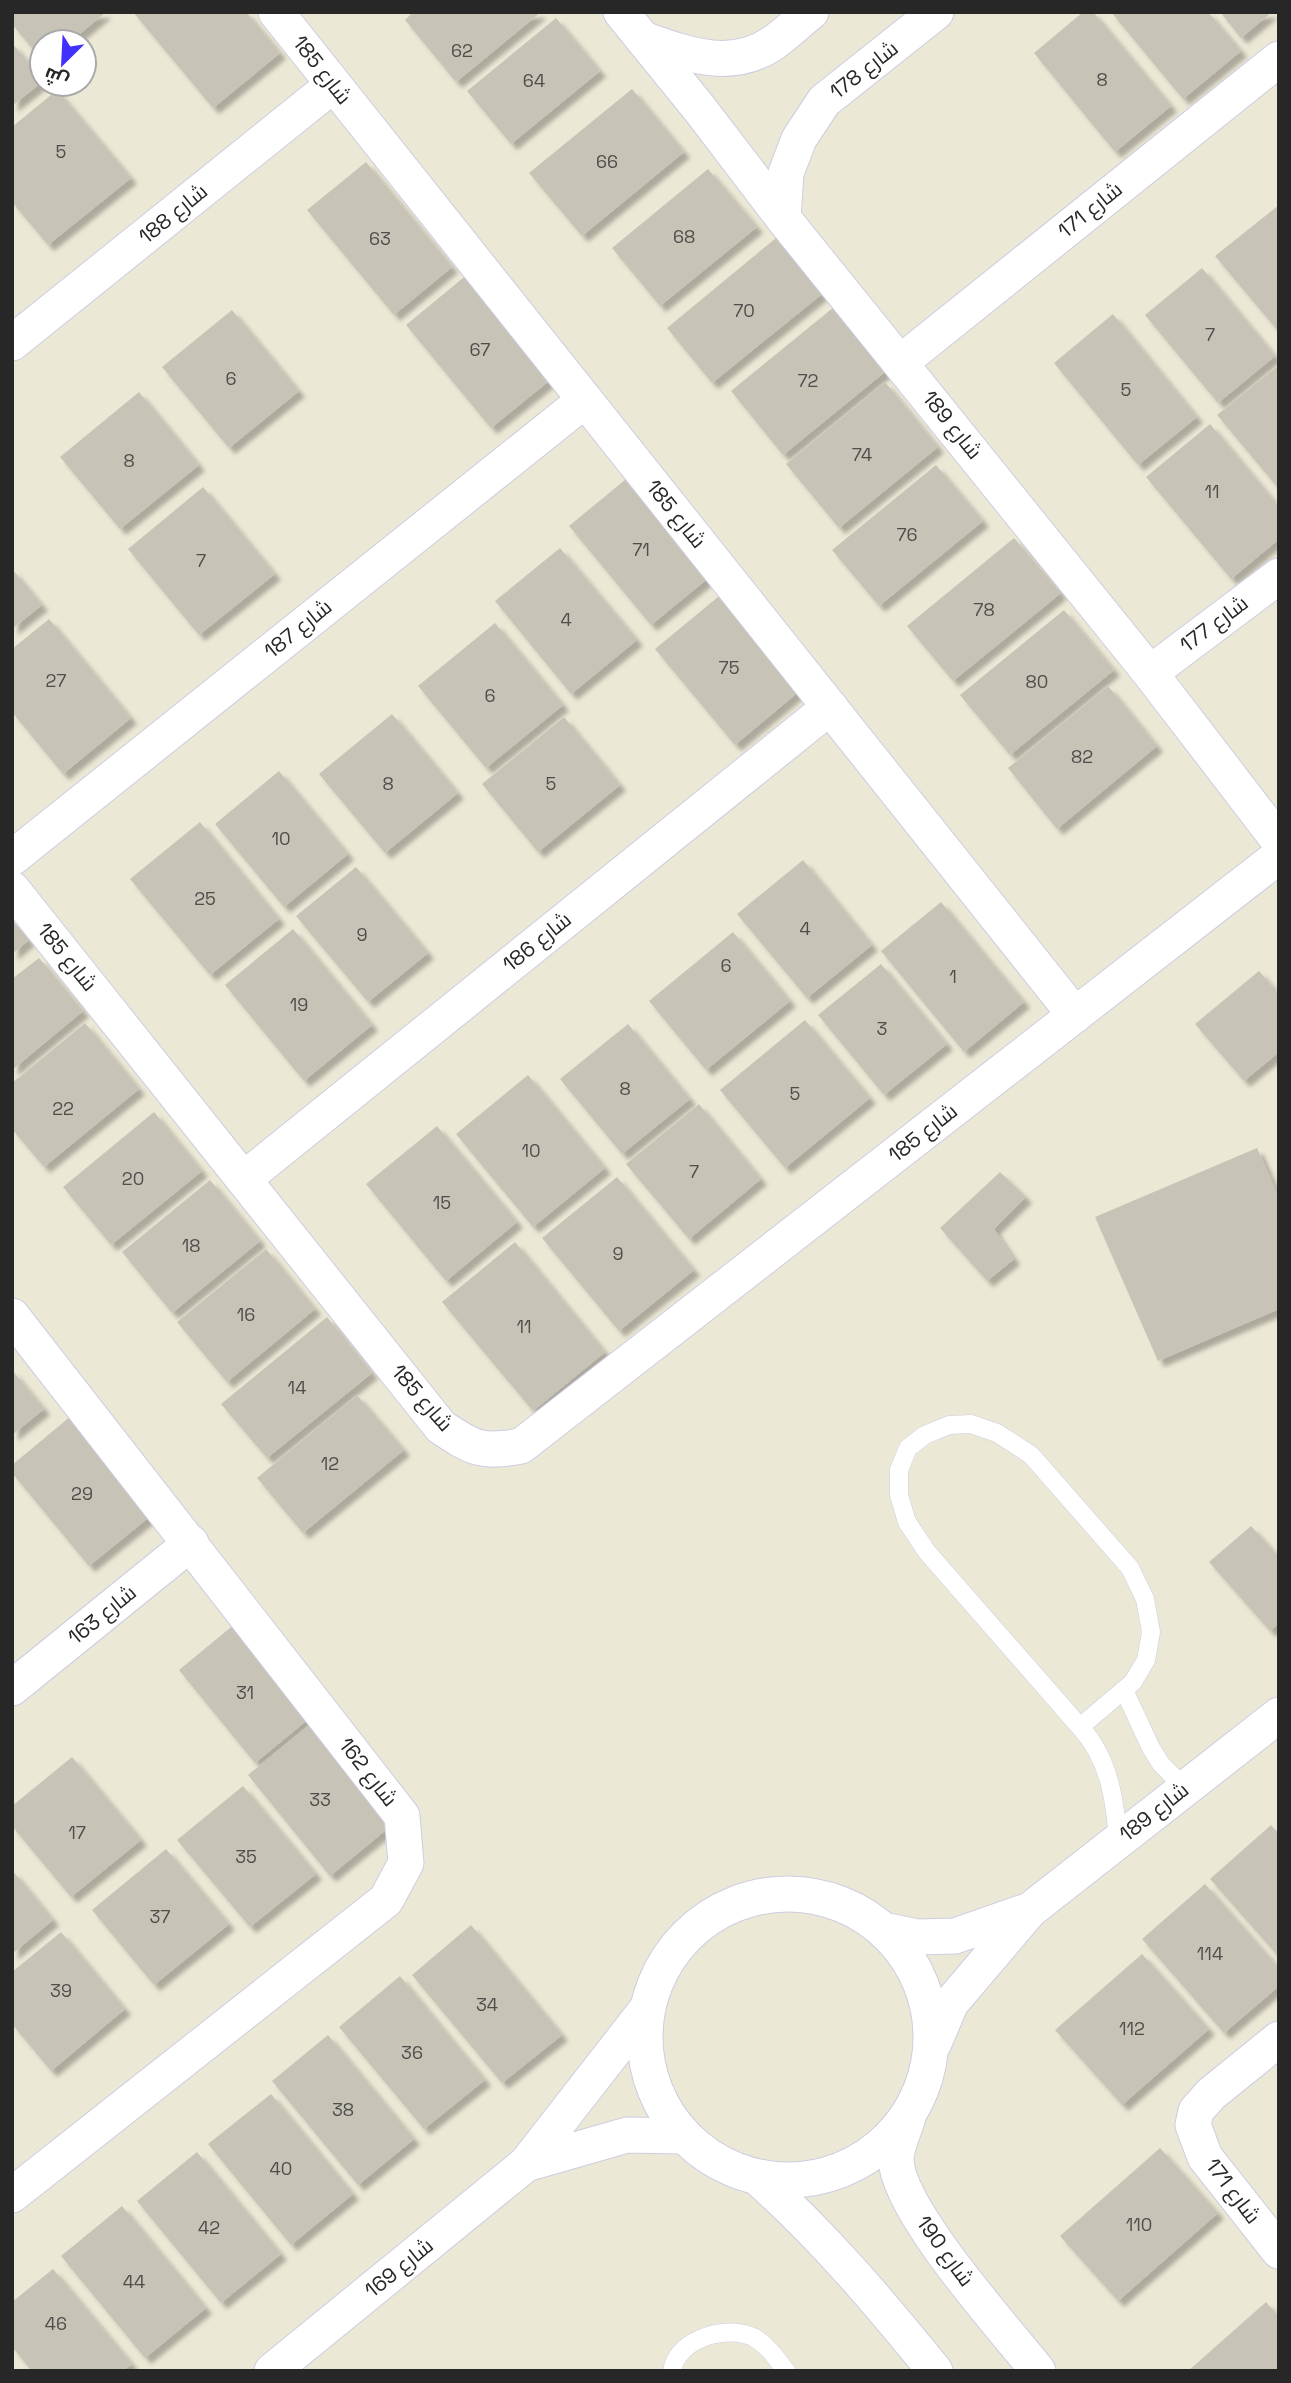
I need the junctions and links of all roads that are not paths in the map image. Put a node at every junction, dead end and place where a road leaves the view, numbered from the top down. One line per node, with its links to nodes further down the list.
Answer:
1 (276, 12): 6 (street, شارع 185)
2 (811, 12): 4 (street)
3 (936, 12): 7 (street, شارع 178)
4 (631, 25): 7 (street, شارع 189)
5 (1279, 59): 9 (street, شارع 171)
6 (333, 85): 8 (street, شارع 188); 10 (street, شارع 185)
7 (783, 218): 9 (street, شارع 189)
8 (12, 343)
9 (901, 362): 12 (street, شارع 189)
10 (585, 400): 13 (street, شارع 185); 16 (street, شارع 187)
11 (1279, 576): 12 (street, شارع 177)
12 (1150, 673): 14 (street, شارع 189)
13 (830, 707): 18 (street, شارع 185); 19 (street, شارع 186)
14 (1279, 841)
15 (1279, 856): 18 (street, شارع 185)
16 (12, 858)
17 (12, 889): 19 (street, شارع 185)
18 (1075, 1015): 19 (street, شارع 185)
19 (245, 1178)
20 (12, 1316): 21 (street, شارع 162)
21 (191, 1543): 22 (street, شارع 163); 37 (street, شارع 162)
22 (12, 1688)
23 (1124, 1690): 25 (lane); 25 (lane); 26 (lane)
24 (1279, 1715): 26 (street, شارع 189)
25 (1080, 1727): 27 (lane)
26 (1185, 1788): 27 (street, شارع 189)
27 (1118, 1840): 28 (street, شارع 189)
28 (1030, 1909): 29 (street, شارع 189); 32 (street, شارع 189)
29 (883, 1930): 30 (street); 32 (street)
30 (646, 2010): 34 (street); 35 (street, شارع 169)
31 (1279, 2039): 38 (street, شارع 171)
32 (931, 2050): 33 (street)
33 (909, 2115): 36 (street); 43 (street, شارع 190)
34 (684, 2136): 35 (street, شارع 169); 36 (street)
35 (526, 2164): 39 (street, شارع 169)
36 (757, 2177): 42 (street)
37 (12, 2195)
38 (1279, 2251)
39 (272, 2371)
40 (672, 2371): 41 (lane)
41 (786, 2371)
42 (935, 2371)
43 (1038, 2371)

